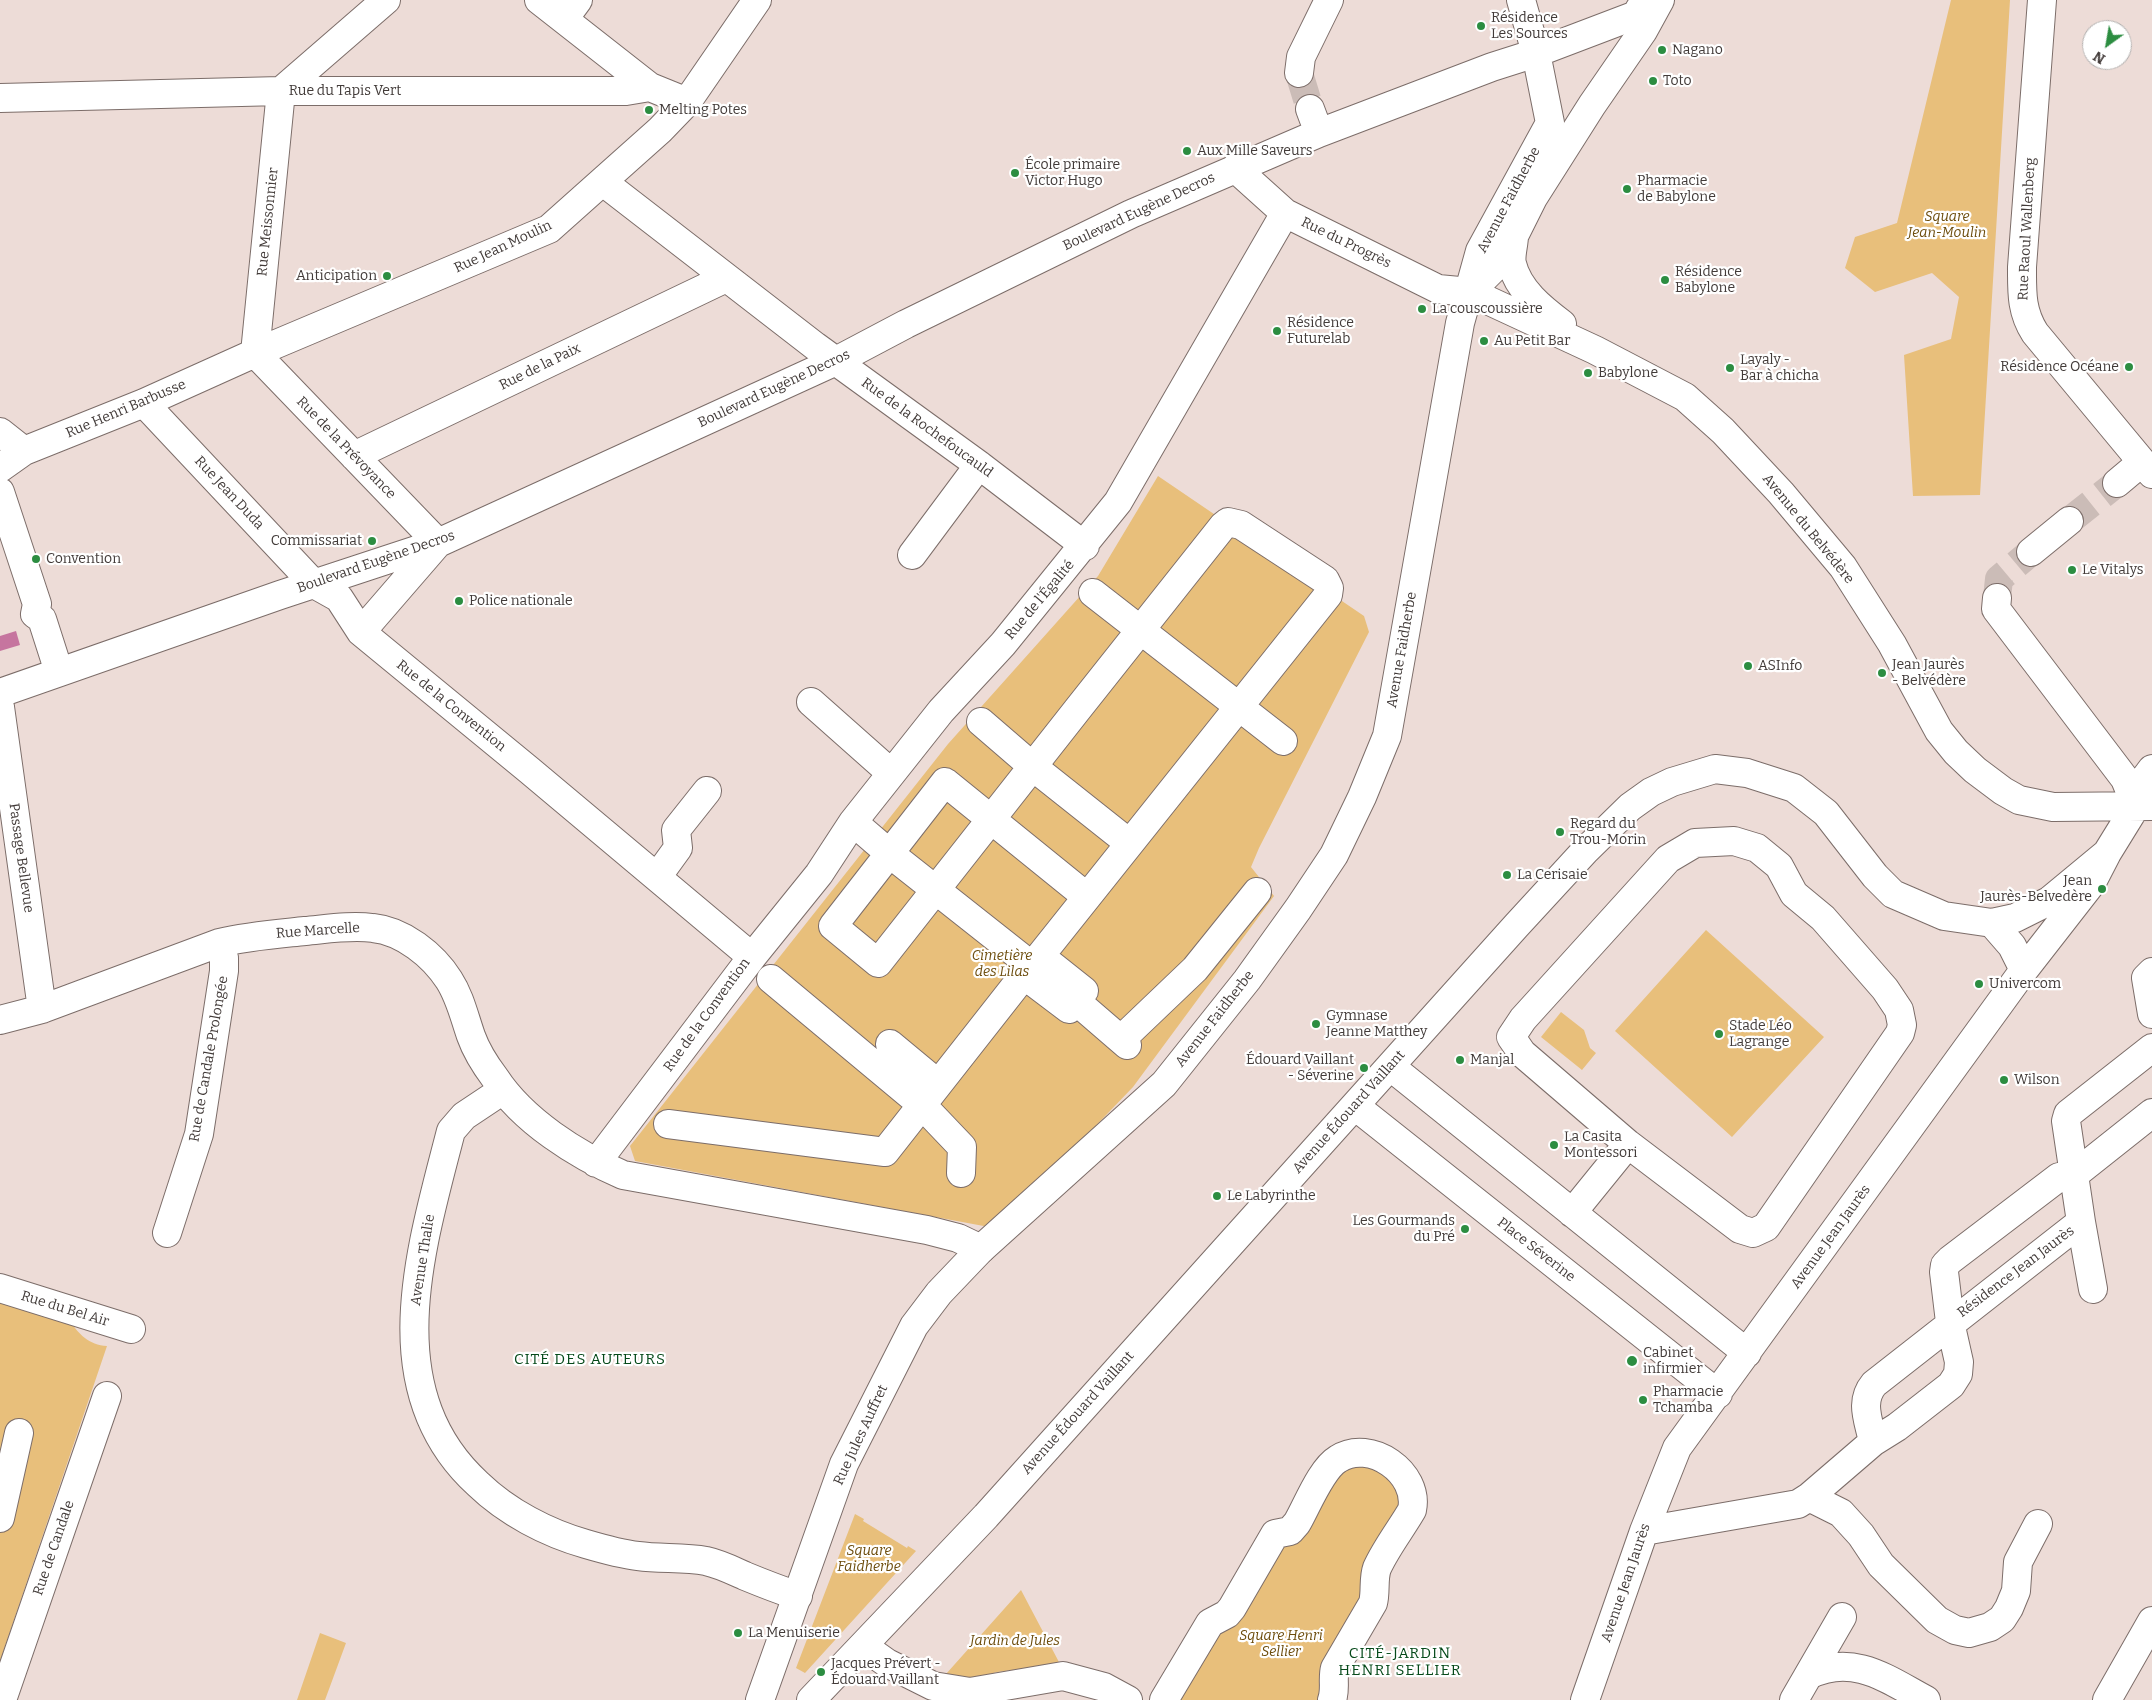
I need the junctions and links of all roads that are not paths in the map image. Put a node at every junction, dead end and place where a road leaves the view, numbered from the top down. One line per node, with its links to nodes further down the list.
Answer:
1 (386, 0): 13 (street)
2 (539, 0): 9 (street)
3 (757, 0): 15 (street, Rue Jean Moulin)
4 (1329, 0): 11 (street)
5 (1521, 0): 10 (street, Avenue Faidherbe)
6 (1644, 0): 10 (street)
7 (1660, 0): 19 (street)
8 (2042, 0): 31 (street, Rue Raoul Wallenberg)
9 (571, 10): 12 (street)
10 (1536, 53): 16 (street, Boulevard Eugène Decros); 21 (street, Avenue Faidherbe)
11 (1299, 73)
12 (650, 87): 13 (street, Rue du Tapis Vert); 15 (street)
13 (281, 91): 14 (street, Rue du Tapis Vert); 23 (street, Rue Meissonnier)
14 (0, 98)
15 (687, 102): 17 (street, Rue Jean Moulin)
16 (1235, 168): 18 (street, Rue du Progrès); 24 (street, Boulevard Eugène Decros)
17 (603, 182): 20 (street, Rue de la Rochefoucauld); 23 (street, Rue Jean Moulin)
18 (1285, 213): 21 (street, Rue du Progrès); 36 (street, Rue de l'Égalité)
19 (1514, 236): 21 (street); 22 (street)
20 (726, 278): 24 (street, Rue de la Rochefoucauld); 28 (street, Rue de la Paix)
21 (1470, 292): 22 (street, Avenue du Belvédère); 93 (street, Avenue Faidherbe)
22 (1595, 350): 55 (street, Avenue du Belvédère)
23 (255, 353): 25 (street, Rue Henri Barbusse); 28 (street, Rue de la Prévoyance)
24 (836, 362): 29 (street, Rue de la Rochefoucauld); 35 (street, Boulevard Eugène Decros)
25 (144, 403): 27 (street, Rue Henri Barbusse); 39 (street, Rue Jean Duda)
26 (0, 432): 27 (street)
27 (24, 451): 30 (street, Rue Henri Barbusse)
28 (354, 456): 35 (street, Rue de la Prévoyance)
29 (979, 465): 36 (street, Rue de la Rochefoucauld); 38 (street)
30 (0, 468)
31 (2147, 468): 32 (street)
32 (2117, 483)
33 (0, 492): 44 (street)
34 (2069, 521): 37 (street)
35 (438, 543): 39 (street, Boulevard Eugène Decros); 43 (street)
36 (1085, 546): 53 (street, Rue de l'Égalité)
37 (2031, 552)
38 (912, 555)
39 (314, 584): 43 (street, Rue de la Convention); 44 (street, Boulevard Eugène Decros)
40 (1093, 593): 42 (street)
41 (1997, 598): 55 (street)
42 (1140, 630): 48 (street); 48 (street); 51 (street)
43 (360, 632): 63 (street, Rue de la Convention)
44 (59, 672): 45 (street, Boulevard Eugène Decros)
45 (0, 693)
46 (811, 702): 53 (street)
47 (0, 707): 74 (street, Passage Bellevue)
48 (1239, 707): 50 (street); 59 (street)
49 (981, 722): 51 (street)
50 (1283, 741)
51 (1032, 766): 57 (street); 59 (street)
52 (2152, 769): 55 (street, Avenue Jean Jaurès)
53 (891, 774): 58 (street, Rue de l'Égalité)
54 (707, 792): 60 (street)
55 (2147, 804): 62 (street, Avenue Jean Jaurès)
56 (710, 818): 60 (street)
57 (991, 820): 61 (street); 64 (street); 66 (street)
58 (853, 822): 61 (street); 69 (street, Rue de l'Égalité)
59 (1130, 843): 66 (street)
60 (678, 848): 63 (street)
61 (889, 853): 64 (street); 64 (street)
62 (2107, 853): 67 (street, Avenue Édouard Vaillant); 71 (street, Avenue Jean Jaurès)
63 (657, 877): 69 (street, Rue de la Convention)
64 (935, 890): 70 (street)
65 (1257, 892): 70 (street)
66 (1087, 897): 70 (street)
67 (1992, 923): 71 (street); 79 (street, Avenue Édouard Vaillant)
68 (219, 943): 74 (street, Rue Marcelle); 81 (street, Rue Marcelle); 92 (street, Rue de Candale Prolongée)
69 (752, 957): 87 (street, Rue de la Convention)
70 (1032, 965): 80 (street)
71 (2024, 970): 98 (street, Avenue Jean Jaurès)
72 (2152, 972): 75 (street)
73 (771, 979): 82 (street)
74 (42, 1009): 76 (street, Rue Marcelle)
75 (2152, 1013)
76 (0, 1020)
77 (890, 1044): 80 (street)
78 (2152, 1048): 89 (street, Résidence Jean Jaurès)
79 (1391, 1067): 83 (street, Avenue Édouard Vaillant); 90 (street)
80 (937, 1083): 82 (street)
81 (503, 1090): 87 (street, Rue Marcelle); 107 (street, Avenue Thalie)
82 (921, 1104): 85 (street); 88 (street)
83 (1354, 1106): 99 (street, Place Séverine); 110 (street, Avenue Édouard Vaillant)
84 (2152, 1112): 89 (street, Résidence Jean Jaurès)
85 (668, 1124)
86 (1628, 1144): 86 (street); 90 (street)
87 (596, 1163): 93 (street)
88 (961, 1173)
89 (2074, 1175): 91 (street, Résidence Jean Jaurès); 96 (street, Résidence Jean Jaurès)
90 (1572, 1214): 98 (street)
91 (2081, 1222): 95 (street, Résidence Jean Jaurès); 96 (street, Résidence Jean Jaurès)
92 (167, 1233)
93 (981, 1249): 107 (street, Rue Jules Auffret)
94 (0, 1288): 97 (street, Rue du Bel Air)
95 (2093, 1289)
96 (1950, 1322): 102 (street, Résidence Jean Jaurès); 102 (street, Résidence Jean Jaurès)
97 (131, 1329)
98 (1747, 1353): 99 (street, Avenue Jean Jaurès)
99 (1718, 1394): 106 (street, Avenue Jean Jaurès)
100 (106, 1396): 112 (street, Rue de Candale)
101 (18, 1433): 104 (street)
102 (1873, 1442): 103 (street, Résidence Jean Jaurès)
103 (1809, 1497): 105 (street); 106 (street, Résidence Jean Jaurès)
104 (0, 1518)
105 (2038, 1524)
106 (1644, 1532): 118 (street, Avenue Jean Jaurès)
107 (798, 1596): 113 (street, Rue Jules Auffret)
108 (1842, 1617): 111 (street)
109 (2152, 1621): 121 (street)
110 (863, 1646): 114 (street, Avenue Édouard Vaillant); 115 (street)
111 (1808, 1675): 119 (street); 120 (street)
112 (2, 1700)
113 (760, 1700)
114 (811, 1700)
115 (1128, 1700)
116 (1164, 1700): 117 (street)
117 (1332, 1700)
118 (1585, 1700)
119 (1794, 1700)
120 (1926, 1700)
121 (2107, 1700)

